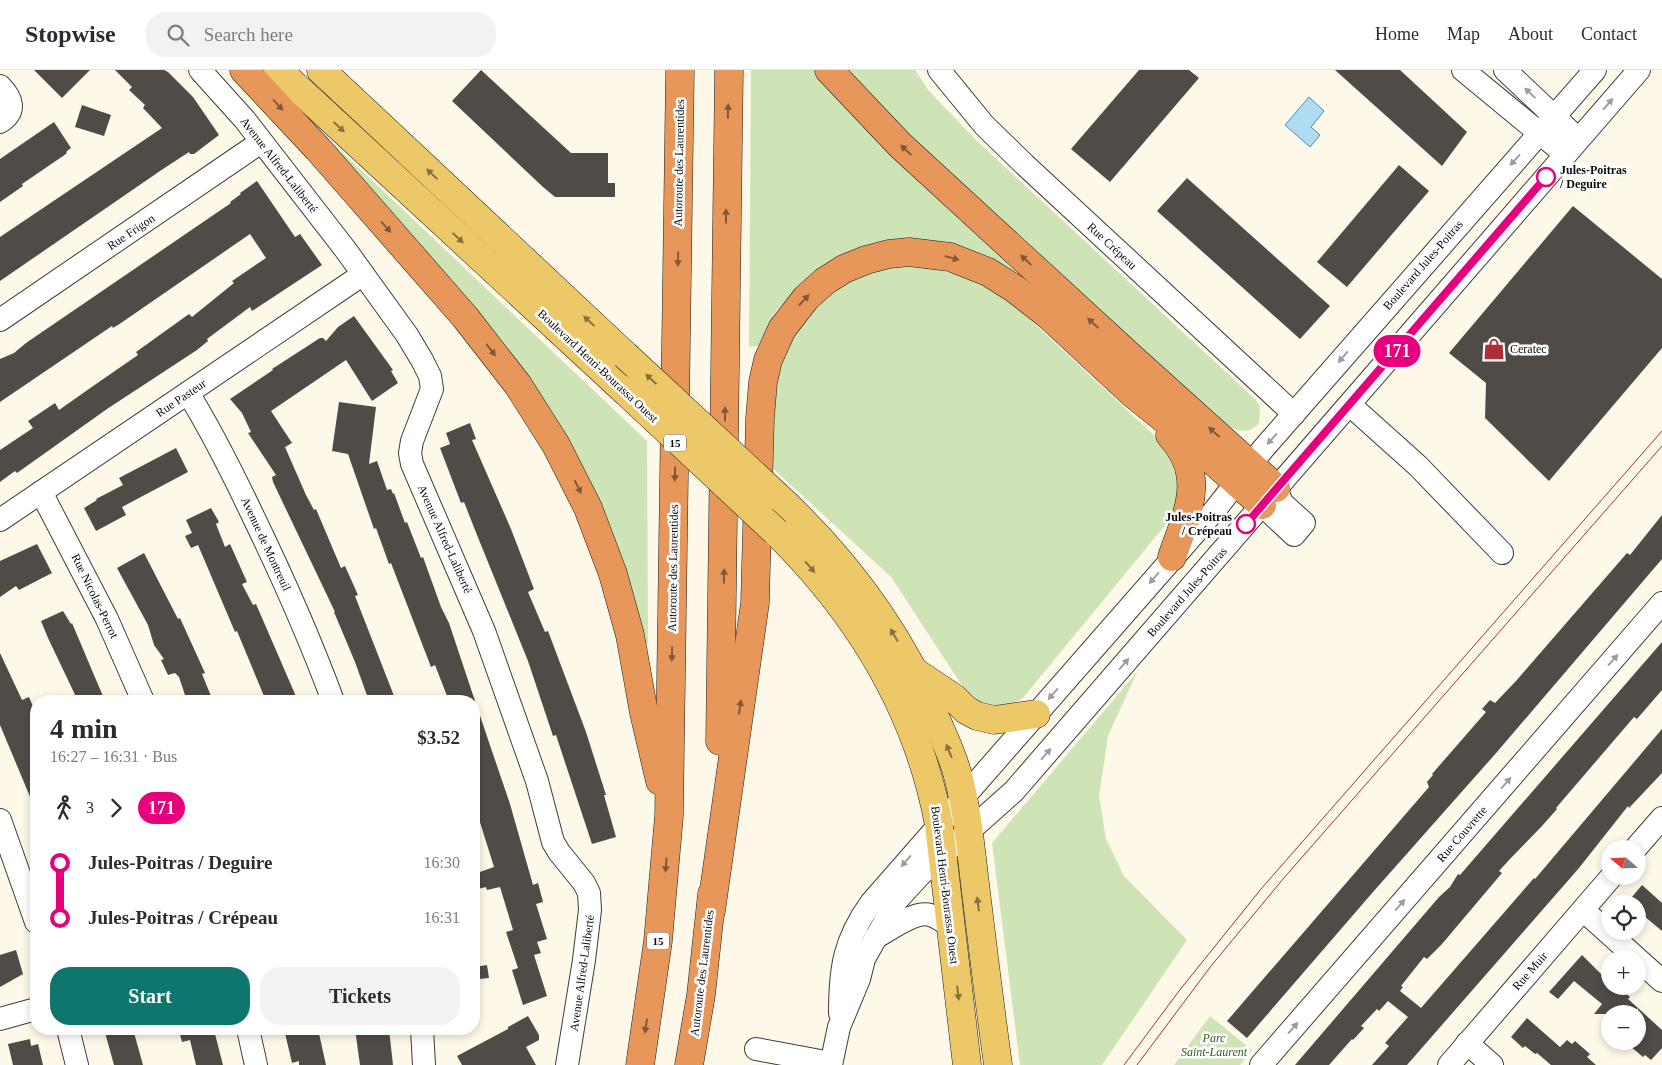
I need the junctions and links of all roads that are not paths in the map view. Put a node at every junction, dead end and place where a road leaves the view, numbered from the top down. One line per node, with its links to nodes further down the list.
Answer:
1 (200, 70): 17 (street, Avenue Alfred-Laliberté)
2 (244, 70): 37 (highway, one-way to 37)
3 (278, 70): 40 (main road, Boulevard Henri-Bourassa Ouest, one-way to 40, bridge)
4 (322, 70): 32 (main road, one-way to 4, bridge)
5 (680, 70): 37 (highway, Autoroute des Laurentides / 15, one-way to 37)
6 (728, 70): 47 (highway, Autoroute des Laurentides, one-way to 6)
7 (830, 70): 25 (highway, one-way to 7)
8 (939, 70): 24 (street, Rue Crépeau)
9 (1463, 70): 16 (street)
10 (1505, 70): 14 (street, one-way to 10)
11 (1595, 70): 14 (street, Boulevard Jules-Poitras)
12 (1639, 70): 18 (street, Boulevard Jules-Poitras, one-way to 12)
13 (0, 86): 15 (street)
14 (1554, 116): 16 (street, Boulevard Jules-Poitras); 18 (street)
15 (0, 122)
16 (1539, 133): 18 (street); 24 (street, Boulevard Jules-Poitras, one-way to 24)
17 (261, 142): 19 (street, Avenue Alfred-Laliberté); 20 (street, Rue Frigon)
18 (1572, 147): 23 (street, Boulevard Jules-Poitras)
19 (362, 275): 21 (street, Rue Pasteur); 63 (street, Avenue Alfred-Laliberté)
20 (0, 320)
21 (188, 393): 26 (street, Rue Pasteur); 34 (street, Avenue de Montreuil)
22 (1132, 393): 25 (highway); 30 (highway); 47 (highway, one-way to 22)
23 (1350, 405): 27 (street, Boulevard Jules-Poitras); 29 (street)
24 (1294, 414): 25 (street, Boulevard Jules-Poitras, one-way to 25)
25 (1244, 474): 27 (highway); 30 (street, Boulevard Jules-Poitras)
26 (41, 492): 28 (street, Rue Pasteur); 33 (street, Rue Nicolas-Perrot)
27 (1269, 497): 41 (street, Boulevard Jules-Poitras, one-way to 27)
28 (0, 520)
29 (1502, 553)
30 (1172, 557): 35 (street, Boulevard Jules-Poitras, one-way to 35)
31 (1662, 603): 68 (street, Rue Couvrette, one-way to 31)
32 (914, 671): 35 (main road); 36 (main road, one-way to 32)
33 (140, 695)
34 (331, 695)
35 (1036, 714): 36 (street, Boulevard Jules-Poitras)
36 (963, 798): 40 (street, Boulevard Jules-Poitras); 41 (main road)
37 (669, 816): 64 (highway, Autoroute des Laurentides / 15, one-way to 64)
38 (1662, 818): 42 (street)
39 (0, 820): 45 (street)
40 (939, 825): 43 (main road, Boulevard Henri-Bourassa Ouest); 53 (street, Boulevard Jules-Poitras, one-way to 53)
41 (968, 832): 43 (street, Boulevard Jules-Poitras); 67 (main road, one-way to 41)
42 (1644, 840)
43 (942, 854): 48 (main road, Boulevard Henri-Bourassa Ouest); 49 (street, Boulevard Jules-Poitras)
44 (1604, 885): 46 (street, Rue Muir)
45 (30, 905)
46 (1583, 910): 50 (street); 57 (street, Rue Muir)
47 (711, 911): 65 (highway, Autoroute des Laurentides)
48 (950, 927): 49 (street); 66 (main road, Boulevard Henri-Bourassa Ouest, one-way to 66)
49 (874, 939): 53 (street, Boulevard Jules-Poitras)
50 (1662, 981)
51 (30, 1011): 52 (street)
52 (0, 1019)
53 (839, 1027): 59 (street)
54 (70, 1035): 60 (street)
55 (249, 1035): 61 (street)
56 (422, 1035): 62 (street)
57 (1467, 1043): 69 (street, Rue Muir); 70 (street)
58 (756, 1049): 59 (street)
59 (831, 1064)
60 (77, 1065)
61 (256, 1065)
62 (424, 1065)
63 (567, 1065)
64 (640, 1065)
65 (689, 1065)
66 (967, 1065)
67 (998, 1065)
68 (1262, 1065)
69 (1448, 1065)
70 (1492, 1065)

